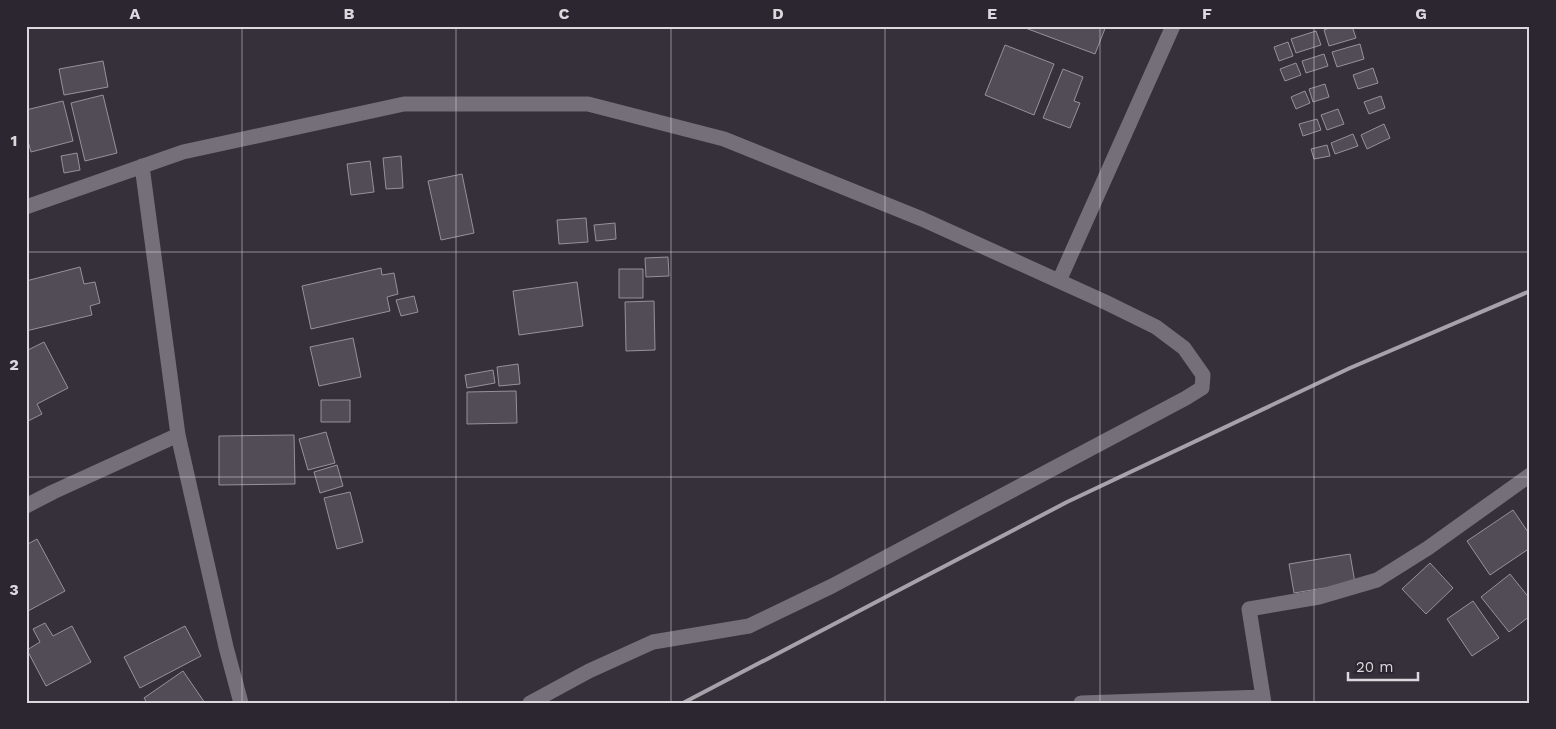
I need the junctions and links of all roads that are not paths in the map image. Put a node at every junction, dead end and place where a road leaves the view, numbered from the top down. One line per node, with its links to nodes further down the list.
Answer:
1 (1173, 26): 4 (street)
2 (142, 166): 3 (street); 4 (street); 5 (street)
3 (26, 207)
4 (1059, 281): 10 (street)
5 (178, 435): 7 (street); 9 (street)
6 (1530, 475): 8 (street)
7 (26, 506)
8 (1263, 700): 11 (street)
9 (241, 703)
10 (530, 703)
11 (1081, 703)

